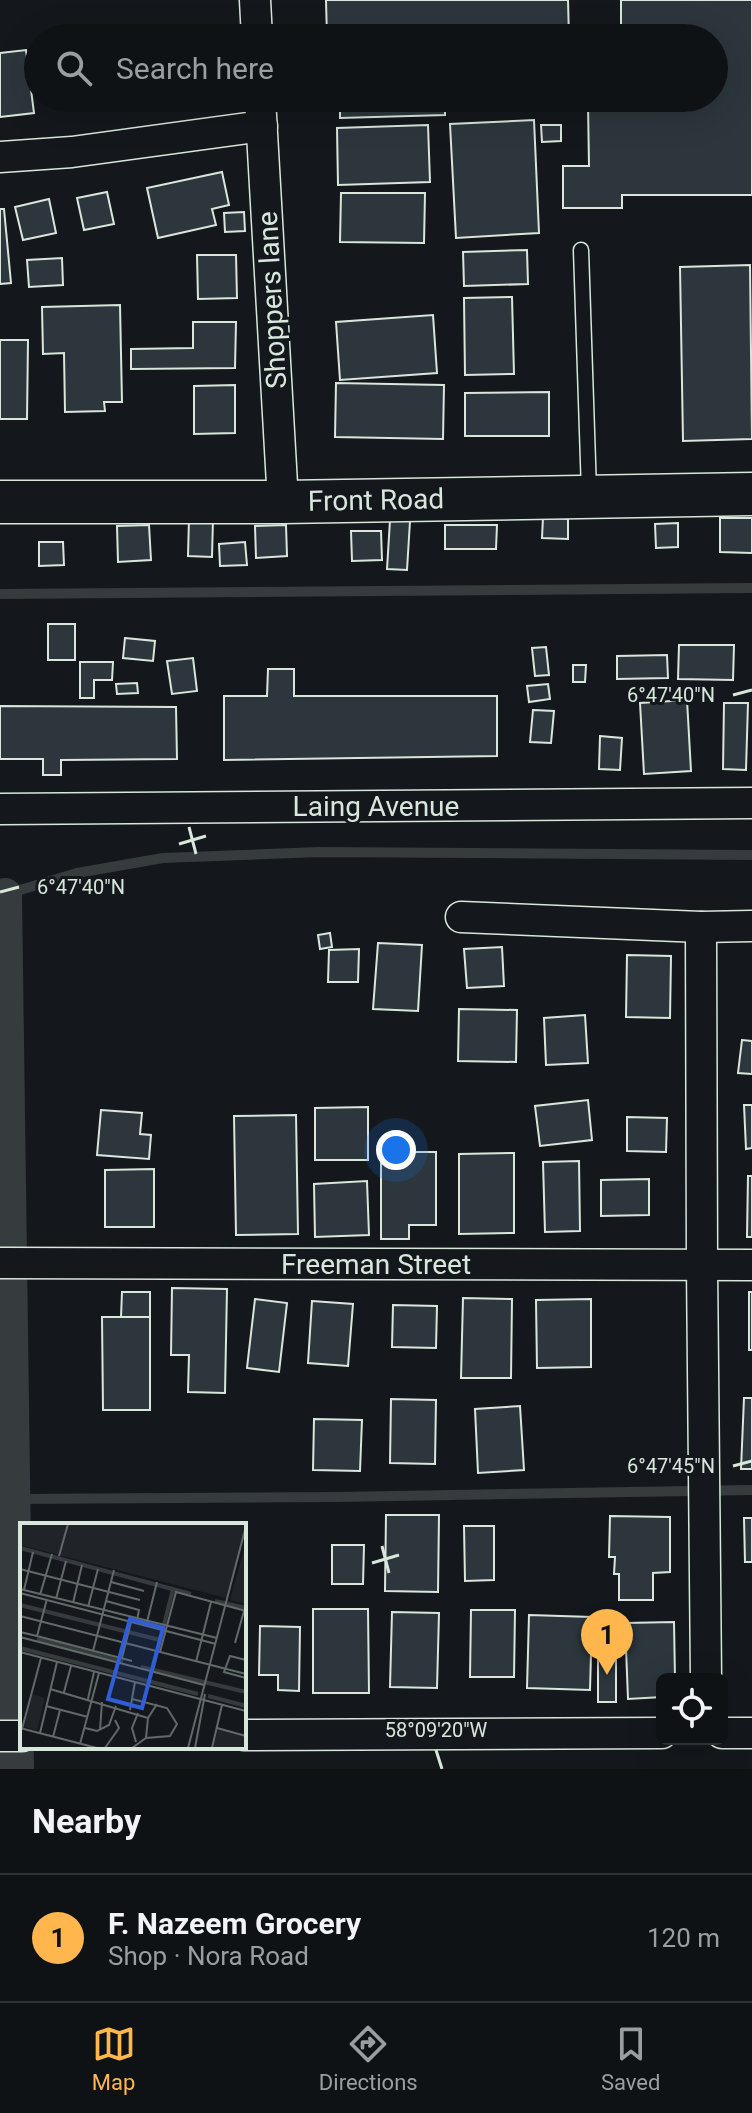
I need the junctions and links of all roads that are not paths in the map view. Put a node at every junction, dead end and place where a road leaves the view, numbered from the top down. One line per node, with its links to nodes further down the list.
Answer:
1 (255, 0): 2 (street)
2 (256, 24)
3 (261, 112): 4 (street); 9 (street, Shoppers lane)
4 (0, 157)
5 (581, 250): 7 (lane)
6 (752, 494): 7 (street, Front Road)
7 (589, 497): 9 (street, Front Road)
8 (0, 502): 9 (street, Front Road)
9 (283, 502)
10 (752, 803): 11 (street, Laing Avenue)
11 (0, 809)
12 (461, 917): 14 (street)
13 (752, 926): 14 (street)
14 (701, 927): 16 (street)
15 (0, 1263): 16 (street, Freeman Street)
16 (702, 1265): 17 (street, Freeman Street); 18 (street)
17 (752, 1265)
18 (706, 1673)
19 (656, 1733): 22 (street)
20 (728, 1733): 21 (street)
21 (752, 1733)
22 (246, 1735)

